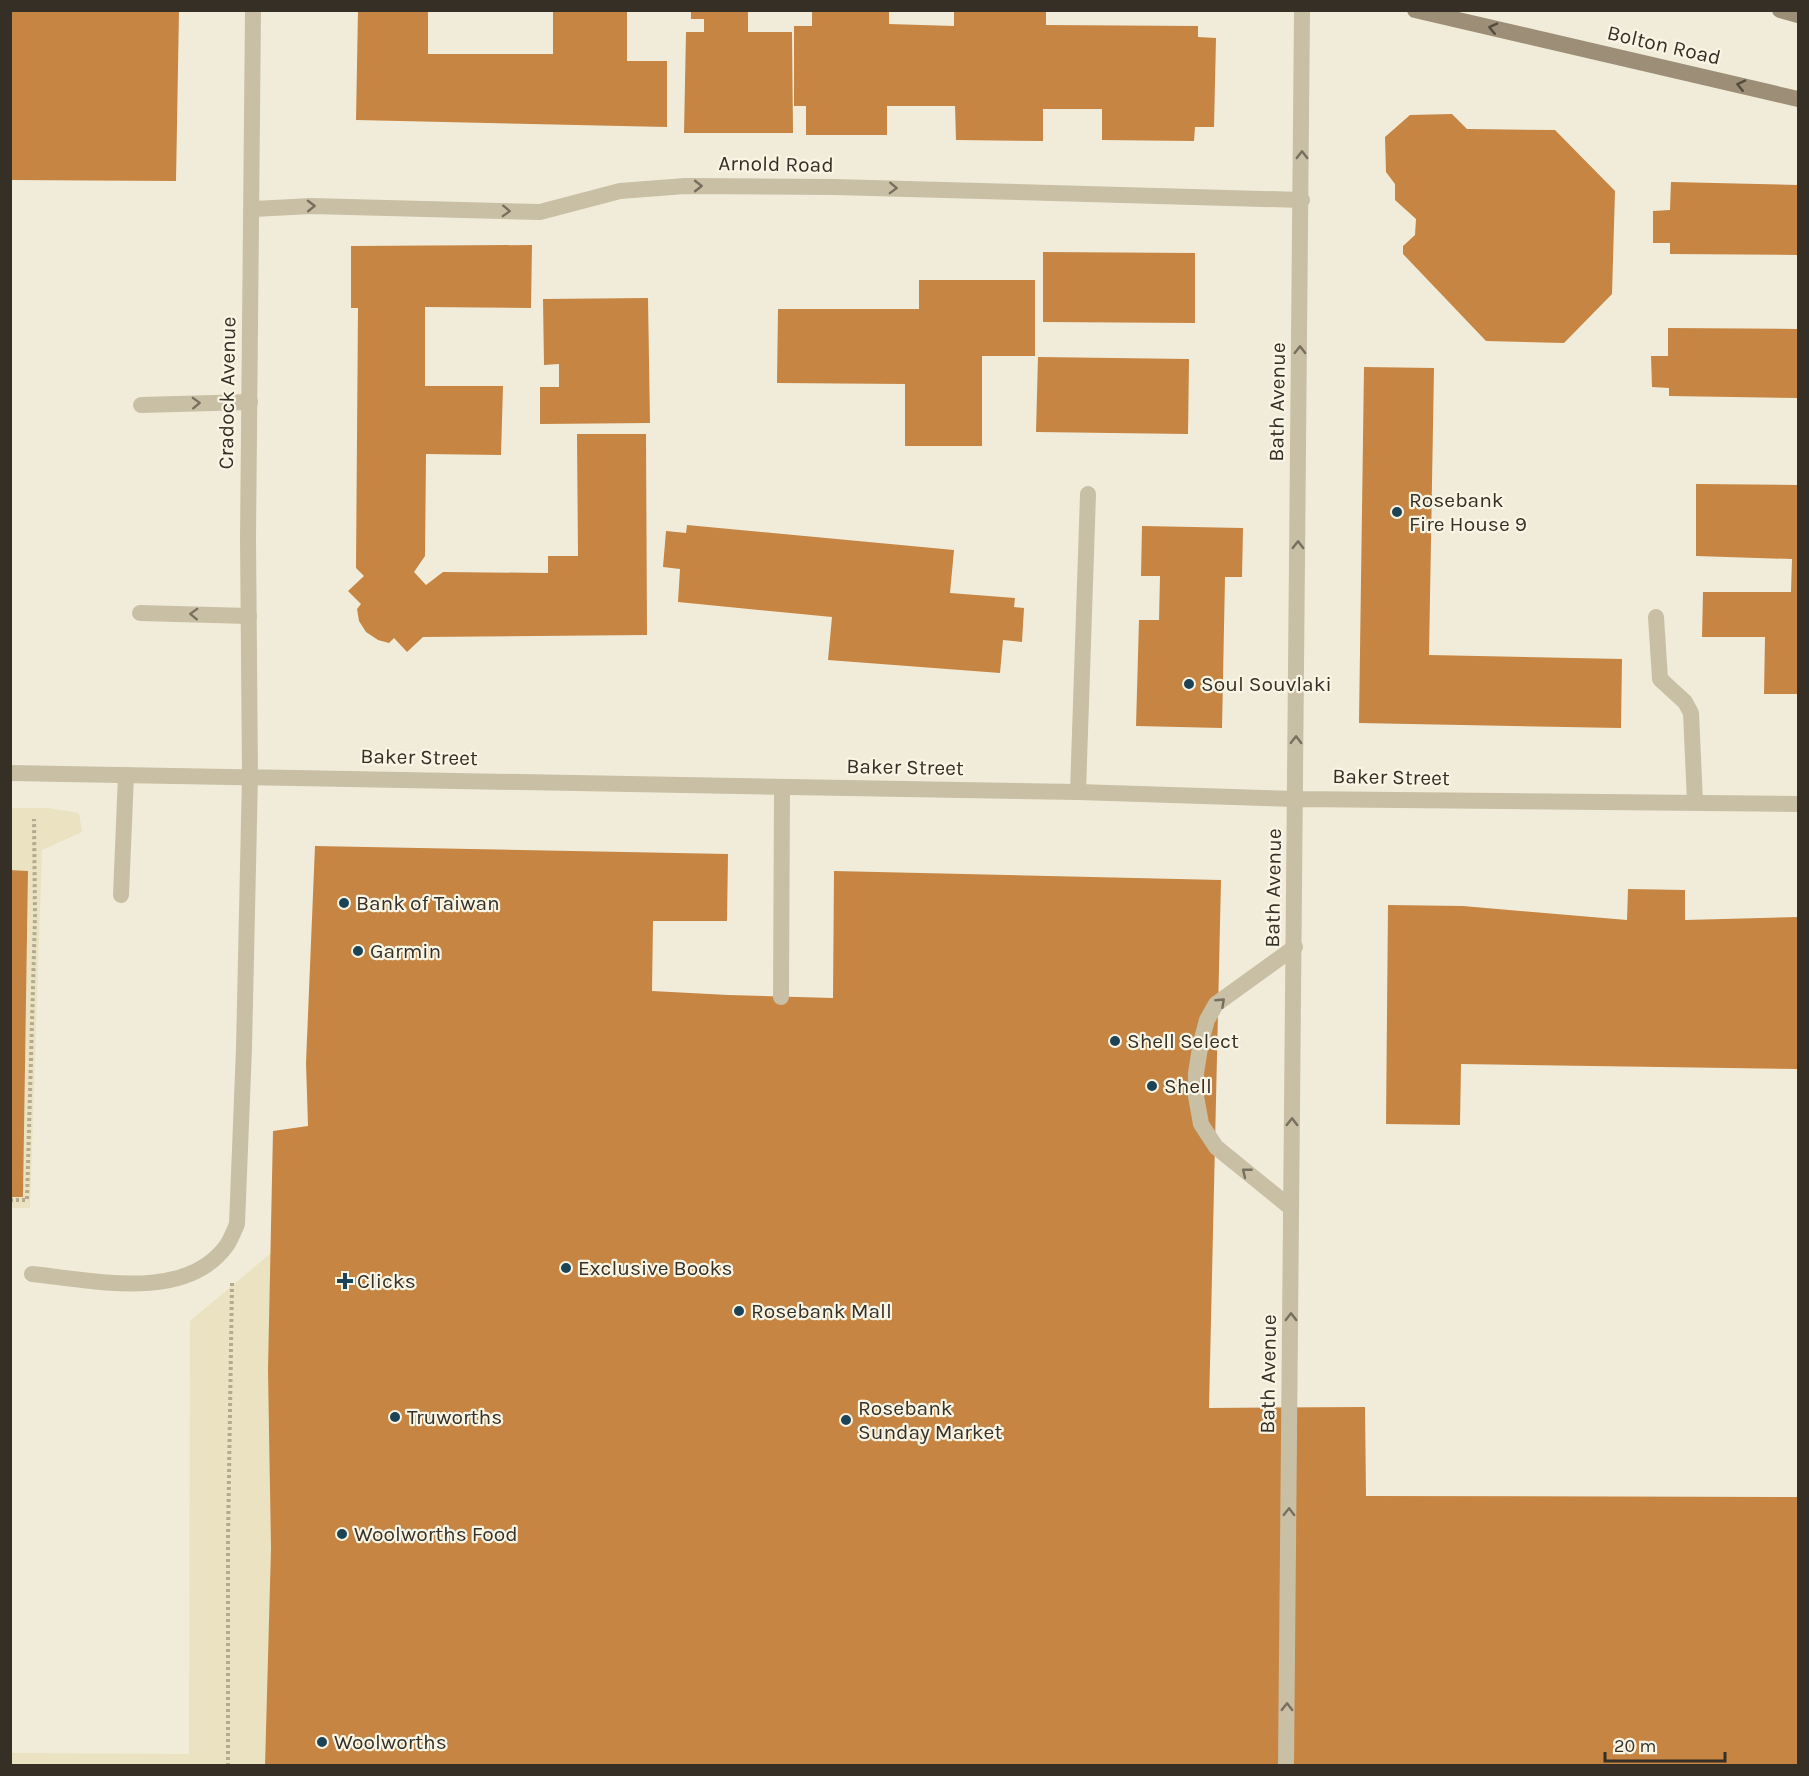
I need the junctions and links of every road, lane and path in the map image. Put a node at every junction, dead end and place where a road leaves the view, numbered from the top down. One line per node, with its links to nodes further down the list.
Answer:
1 (253, 10): 8 (street, Cradock Avenue)
2 (1302, 10): 7 (street, Bath Avenue, one-way to 2)
3 (1415, 10): 6 (main road, Bolton Road, one-way to 3)
4 (1780, 10): 5 (main road)
5 (1798, 15)
6 (1798, 99)
7 (1302, 200): 8 (street, Arnold Road, one-way to 7); 20 (street, Bath Avenue, one-way to 7)
8 (252, 209): 9 (street, Cradock Avenue)
9 (250, 402): 10 (street, one-way to 9); 13 (street, Cradock Avenue)
10 (141, 405)
11 (1088, 494): 19 (street)
12 (140, 613): 13 (street, one-way to 12)
13 (249, 616): 17 (street, Cradock Avenue)
14 (1656, 617): 21 (street)
15 (10, 773): 16 (street, Baker Street)
16 (126, 775): 17 (street, Baker Street); 24 (street)
17 (250, 776): 18 (street, Baker Street); 29 (street, Cradock Avenue)
18 (782, 787): 19 (street, Baker Street); 26 (street)
19 (1078, 792): 20 (street, Baker Street)
20 (1296, 799): 21 (street, Baker Street); 25 (street, Bath Avenue)
21 (1695, 802): 22 (street, Baker Street)
22 (1798, 804)
23 (33, 819): 27 (path)
24 (121, 896)
25 (1295, 947): 28 (street, Bath Avenue, one-way to 25); 28 (street, one-way to 25)
26 (781, 996)
27 (10, 1200)
28 (1292, 1208): 32 (street, Bath Avenue, one-way to 28)
29 (231, 1238): 30 (street); 31 (path)
30 (32, 1274)
31 (228, 1766)
32 (1286, 1766)

